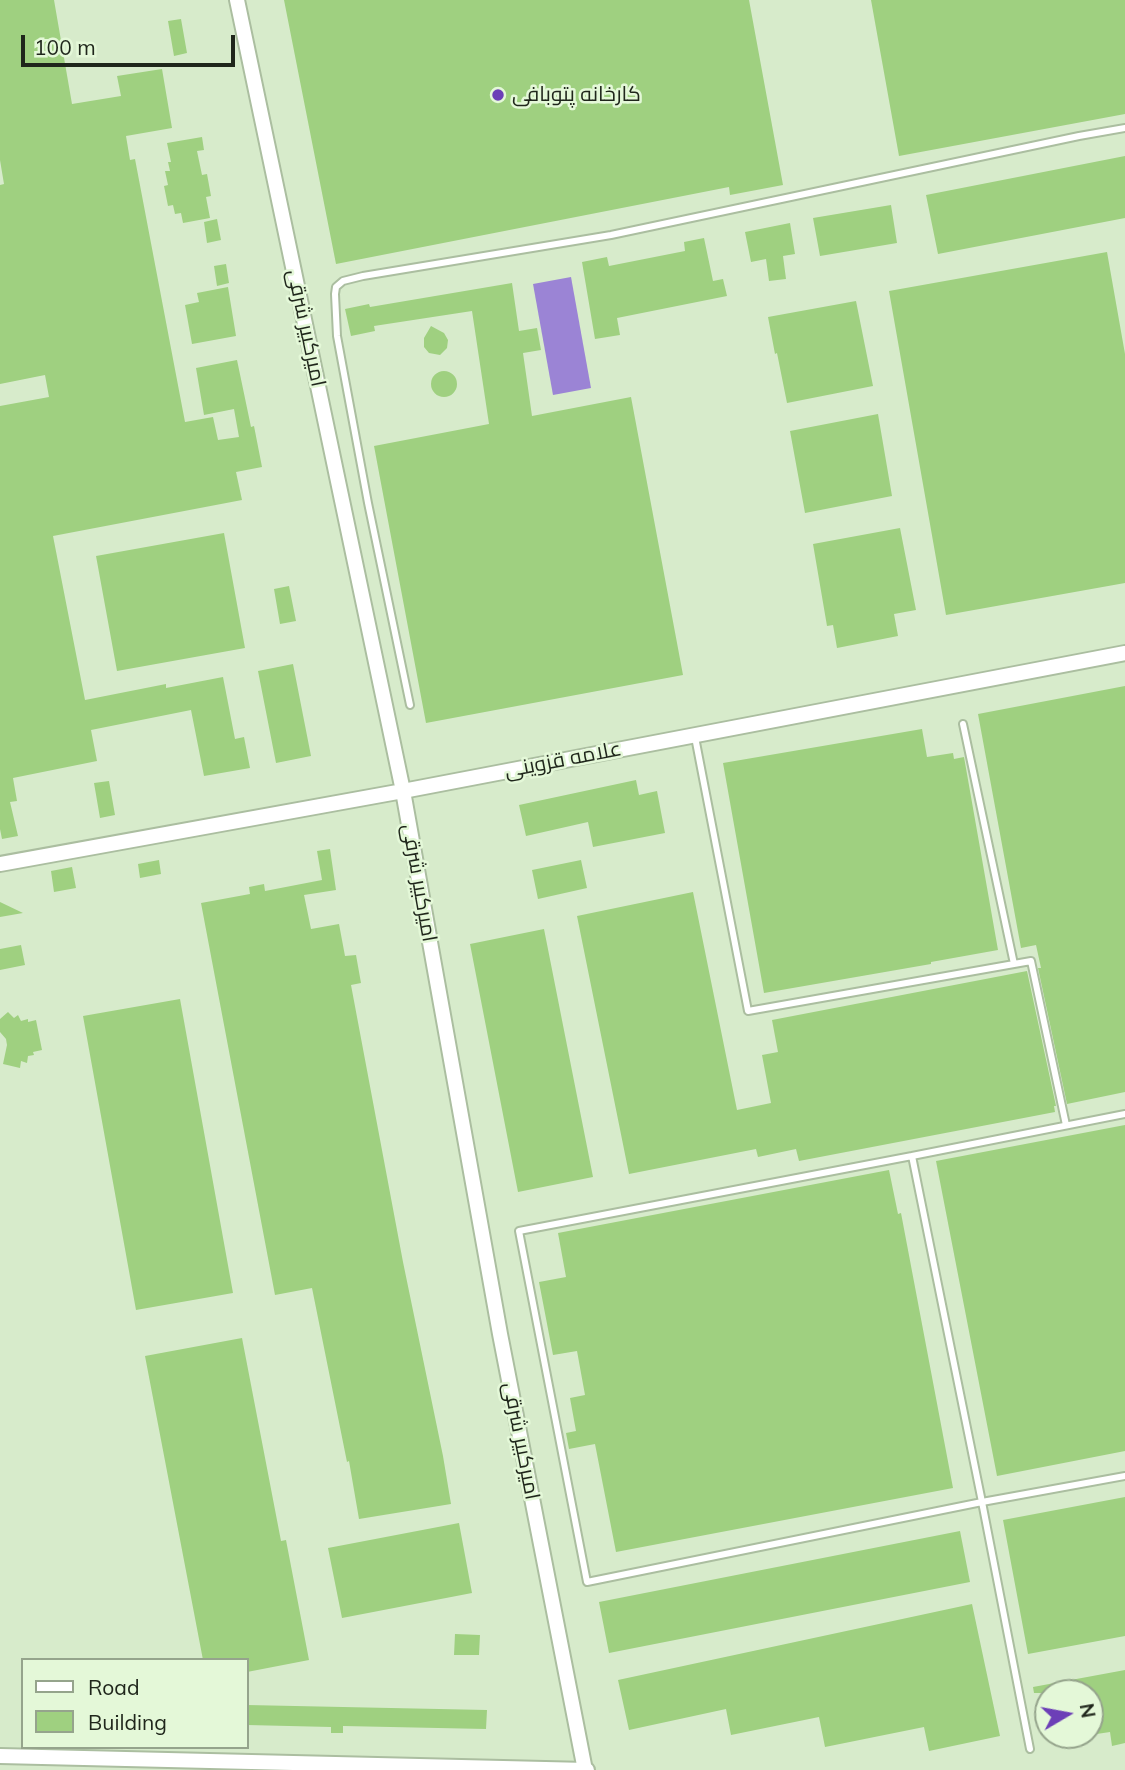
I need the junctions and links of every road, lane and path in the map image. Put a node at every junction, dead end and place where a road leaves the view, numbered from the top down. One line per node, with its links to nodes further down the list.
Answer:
1 (237, 0): 7 (street, امیرکبیر شرقی)
2 (1125, 128): 4 (lane)
3 (1125, 653): 6 (street, علامه قزوینی)
4 (410, 705)
5 (963, 724): 9 (lane)
6 (695, 735): 7 (street, علامه قزوینی); 9 (lane)
7 (403, 791): 8 (street, علامه قزوینی); 17 (street, امیرکبیر شرقی)
8 (0, 864)
9 (1014, 964): 11 (lane)
10 (1125, 1114): 11 (lane)
11 (1066, 1125): 12 (lane)
12 (912, 1156): 14 (lane); 14 (lane)
13 (1125, 1476): 14 (lane)
14 (982, 1502): 15 (lane)
15 (1030, 1749)
16 (0, 1756): 17 (street)
17 (586, 1770)

